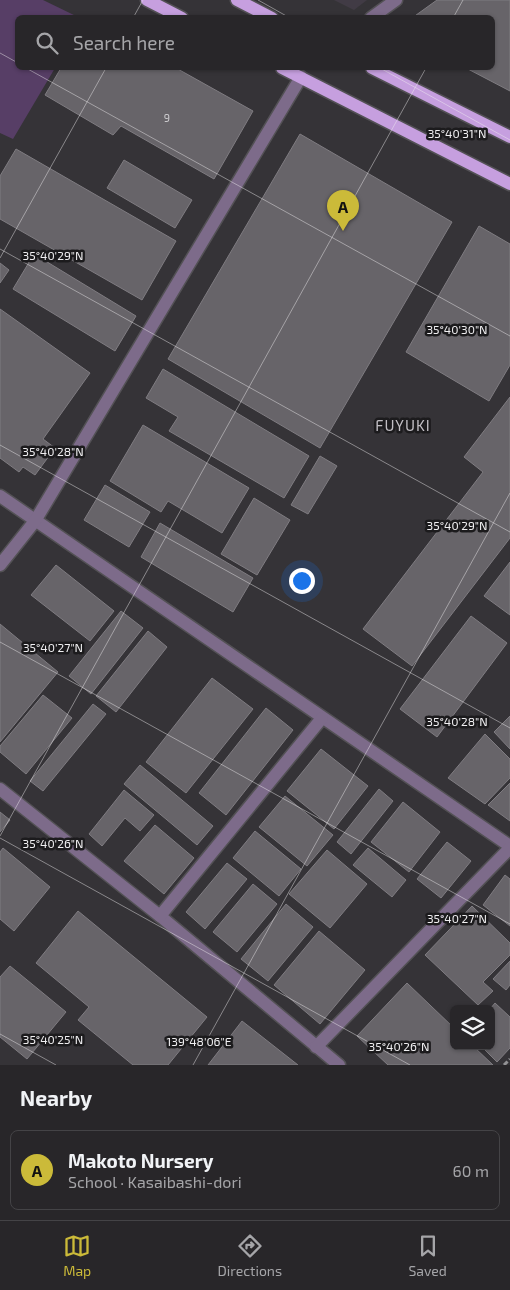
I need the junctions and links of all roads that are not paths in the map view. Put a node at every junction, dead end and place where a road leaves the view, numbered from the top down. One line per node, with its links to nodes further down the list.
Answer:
1 (147, 0): 4 (main road)
2 (237, 0): 5 (main road)
3 (396, 0): 6 (street)
4 (176, 15)
5 (266, 15)
6 (375, 15)
7 (286, 70): 9 (main road)
8 (376, 70): 10 (main road)
9 (300, 77): 11 (main road); 13 (street)
10 (510, 138)
11 (510, 184)
12 (0, 496): 13 (street)
13 (35, 521): 14 (street); 15 (street)
14 (0, 566)
15 (322, 718): 17 (street); 18 (street)
16 (0, 789): 18 (street)
17 (510, 847): 19 (street)
18 (160, 916): 19 (street)
19 (316, 1046): 20 (street)
20 (339, 1065)

